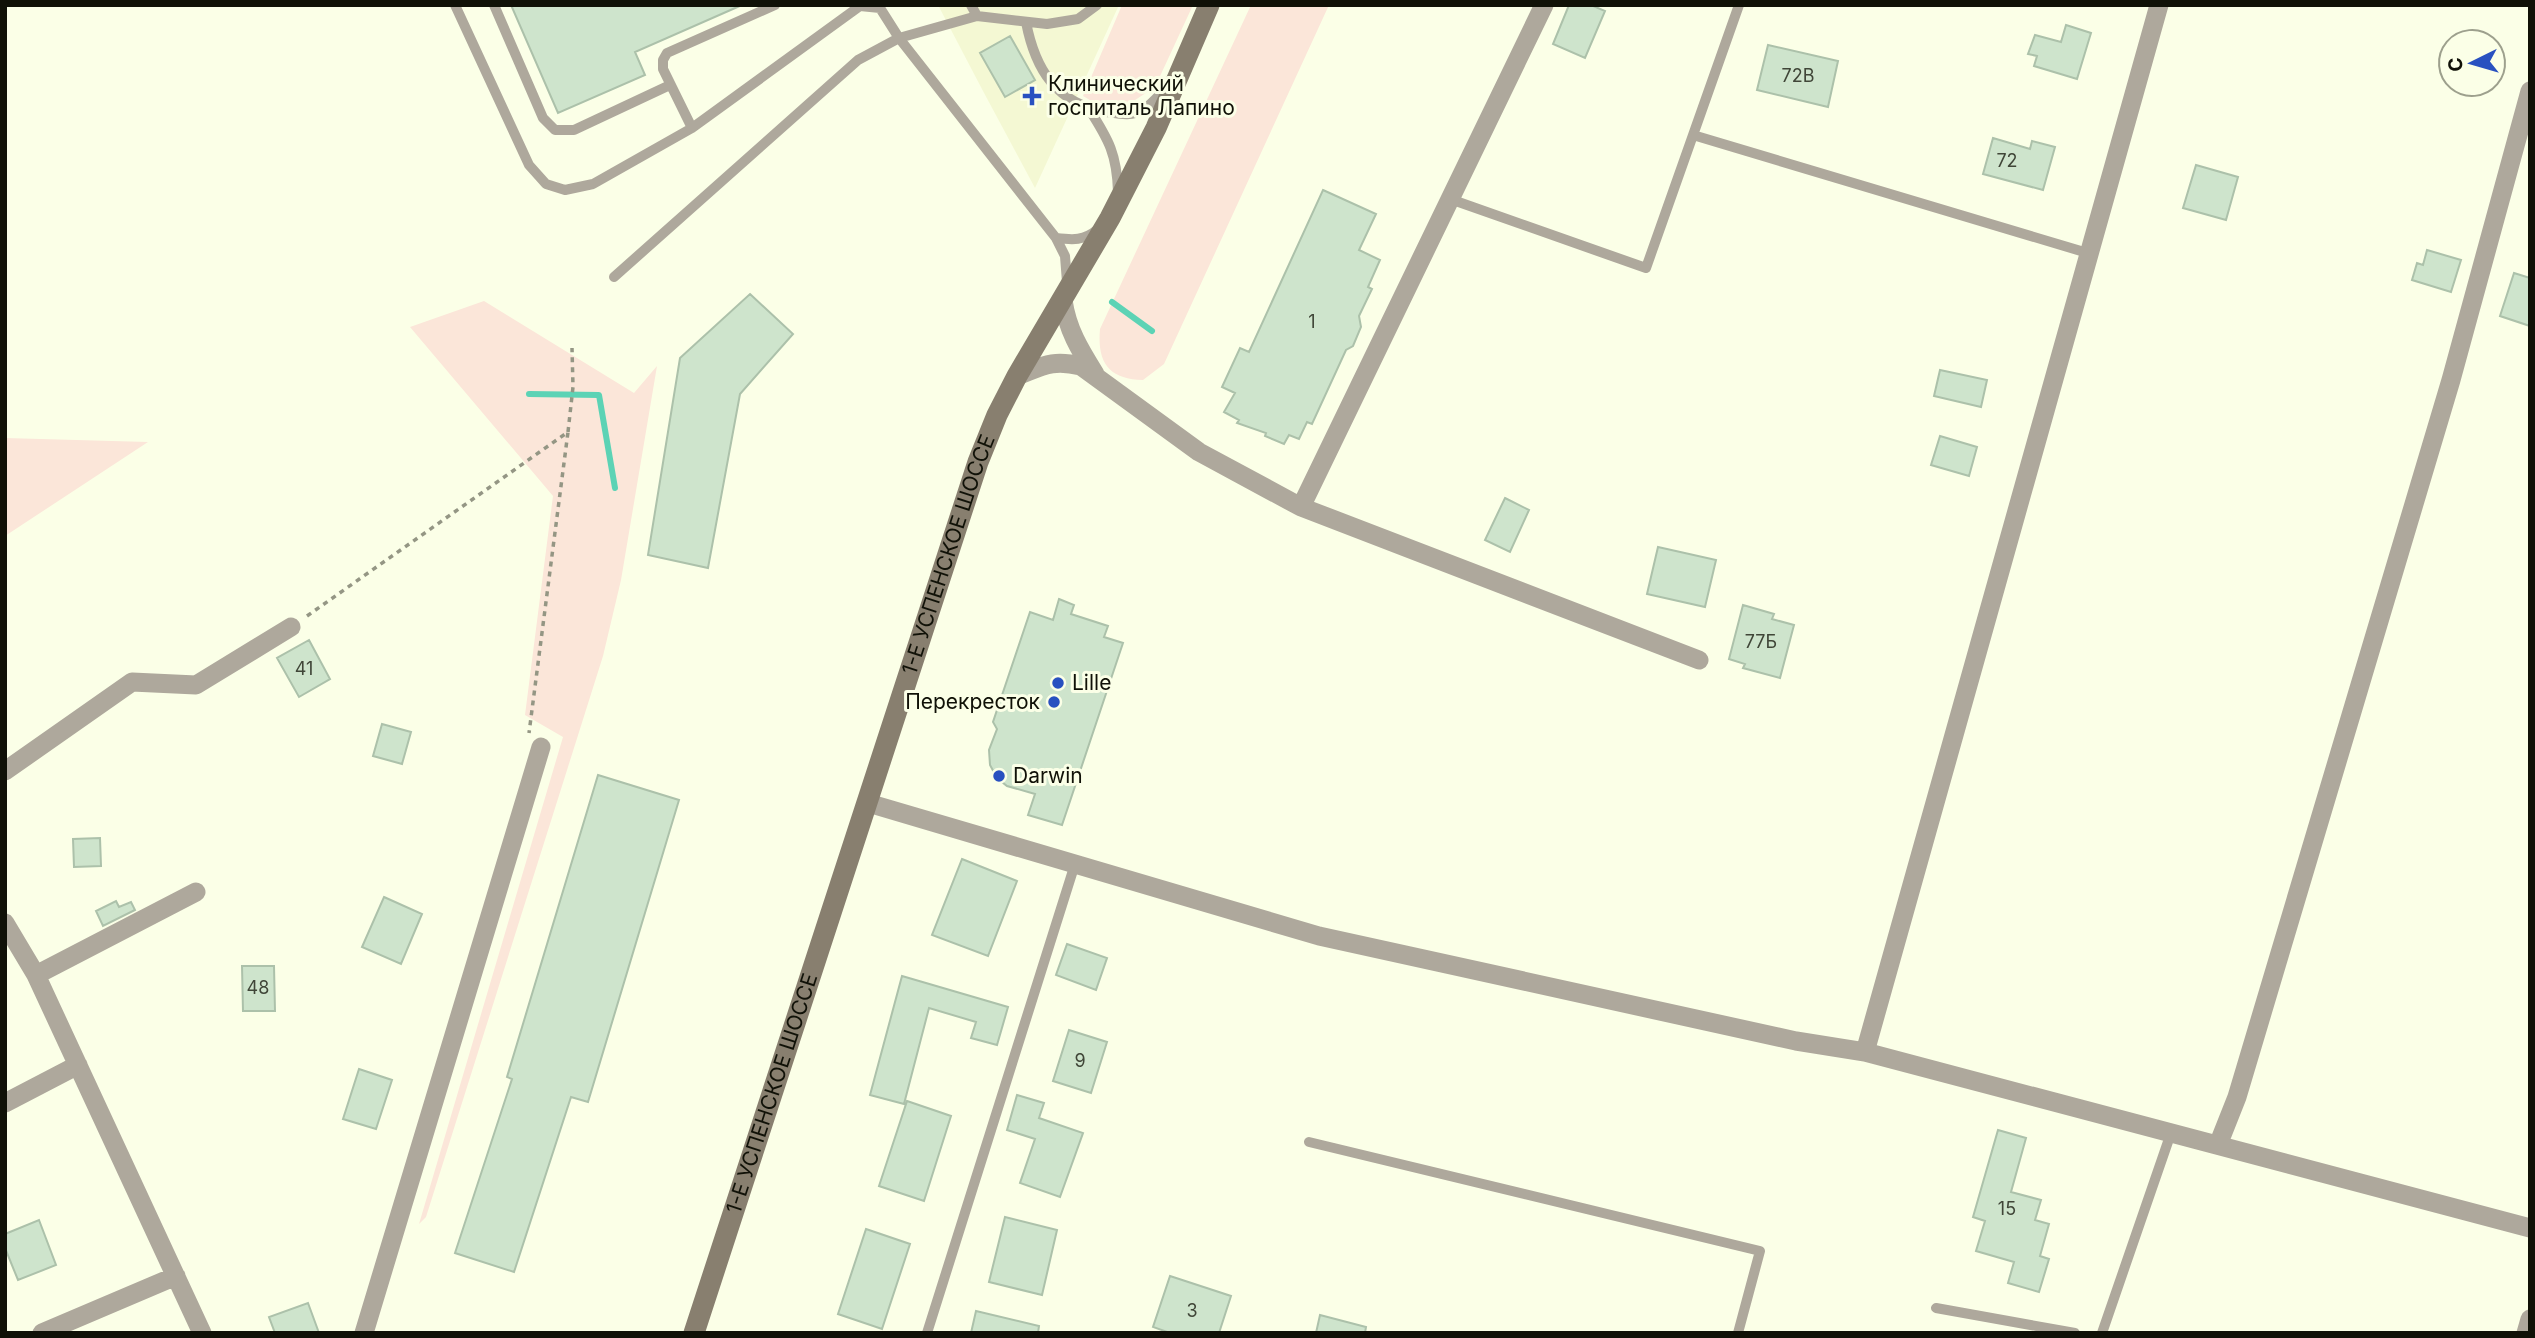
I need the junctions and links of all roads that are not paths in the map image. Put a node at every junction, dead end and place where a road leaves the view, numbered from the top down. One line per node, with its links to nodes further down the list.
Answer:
1 (455, 5): 17 (lane)
2 (494, 5): 14 (lane)
3 (775, 5): 14 (lane)
4 (971, 5): 10 (lane)
5 (1097, 5): 11 (lane)
6 (1209, 5): 13 (main road, 1-Е УСПЕНСКОЕ ШОССЕ)
7 (1544, 5): 19 (street)
8 (1740, 5): 18 (lane)
9 (2159, 5): 22 (street)
10 (977, 16): 11 (lane); 12 (lane)
11 (1027, 22): 16 (lane)
12 (899, 38): 17 (lane); 21 (lane); 23 (lane)
13 (1178, 77): 16 (lane); 20 (main road, 1-Е УСПЕНСКОЕ ШОССЕ)
14 (670, 85): 17 (lane)
15 (2530, 91): 42 (street)
16 (1089, 109): 20 (lane)
17 (692, 128)
18 (1693, 135): 19 (lane); 22 (lane)
19 (1450, 199): 27 (street)
20 (1114, 209): 21 (lane); 24 (main road, 1-Е УСПЕНСКОЕ ШОССЕ)
21 (1056, 238): 24 (lane)
22 (2091, 254): 37 (street)
23 (614, 277)
24 (1065, 297): 25 (street); 26 (main road, 1-Е УСПЕНСКОЕ ШОССЕ)
25 (1095, 375): 26 (street); 27 (street)
26 (1017, 376): 32 (main road, 1-Е УСПЕНСКОЕ ШОССЕ)
27 (1301, 507): 29 (street)
28 (291, 627): 31 (street)
29 (1699, 660)
30 (541, 747): 49 (street)
31 (5, 771)
32 (868, 803): 33 (street); 50 (main road, 1-Е УСПЕНСКОЕ ШОССЕ)
33 (1074, 864): 37 (street); 51 (lane)
34 (196, 892): 36 (street)
35 (5, 923): 36 (street)
36 (36, 975): 38 (street)
37 (1866, 1052): 40 (street)
38 (78, 1065): 39 (street); 44 (street)
39 (5, 1103)
40 (2171, 1133): 42 (street); 54 (lane)
41 (1309, 1142): 52 (lane)
42 (2218, 1145): 43 (street)
43 (2530, 1228)
44 (176, 1276): 47 (street); 48 (street)
45 (1936, 1308): 53 (lane)
46 (2530, 1319): 55 (street)
47 (42, 1333)
48 (202, 1333)
49 (364, 1333)
50 (694, 1333)
51 (927, 1333)
52 (1738, 1333)
53 (2075, 1333)
54 (2102, 1333)
55 (2526, 1333)

